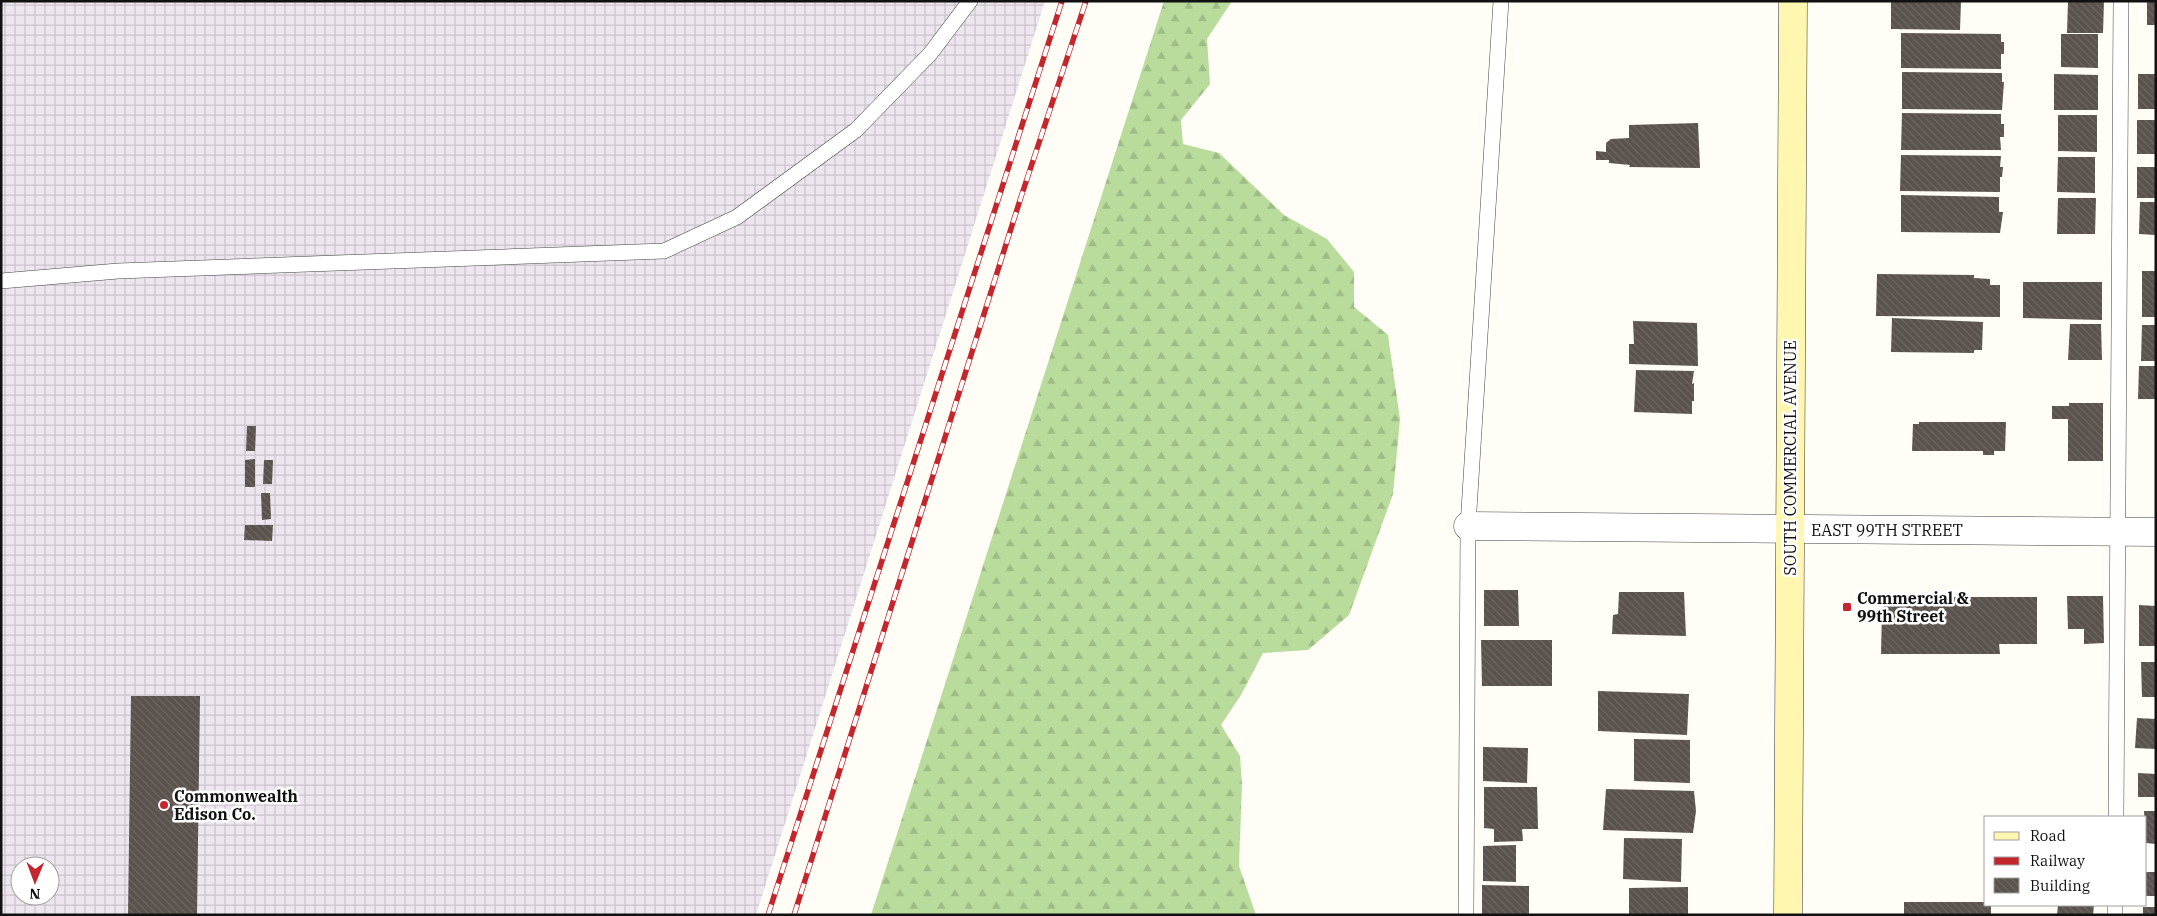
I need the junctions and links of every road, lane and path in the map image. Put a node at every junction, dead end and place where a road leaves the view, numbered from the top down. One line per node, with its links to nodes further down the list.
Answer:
1 (970, 1): 5 (lane)
2 (1501, 1): 6 (lane)
3 (1793, 1): 7 (main road, SOUTH COMMERCIAL AVENUE)
4 (2121, 1): 8 (lane)
5 (1, 281)
6 (1468, 526): 7 (street, EAST 99TH STREET); 11 (lane)
7 (1790, 530): 8 (street, EAST 99TH STREET); 12 (main road, SOUTH COMMERCIAL AVENUE)
8 (2119, 532): 9 (street, EAST 99TH STREET); 10 (lane)
9 (2156, 532)
10 (2116, 816)
11 (1466, 915)
12 (1788, 915)

